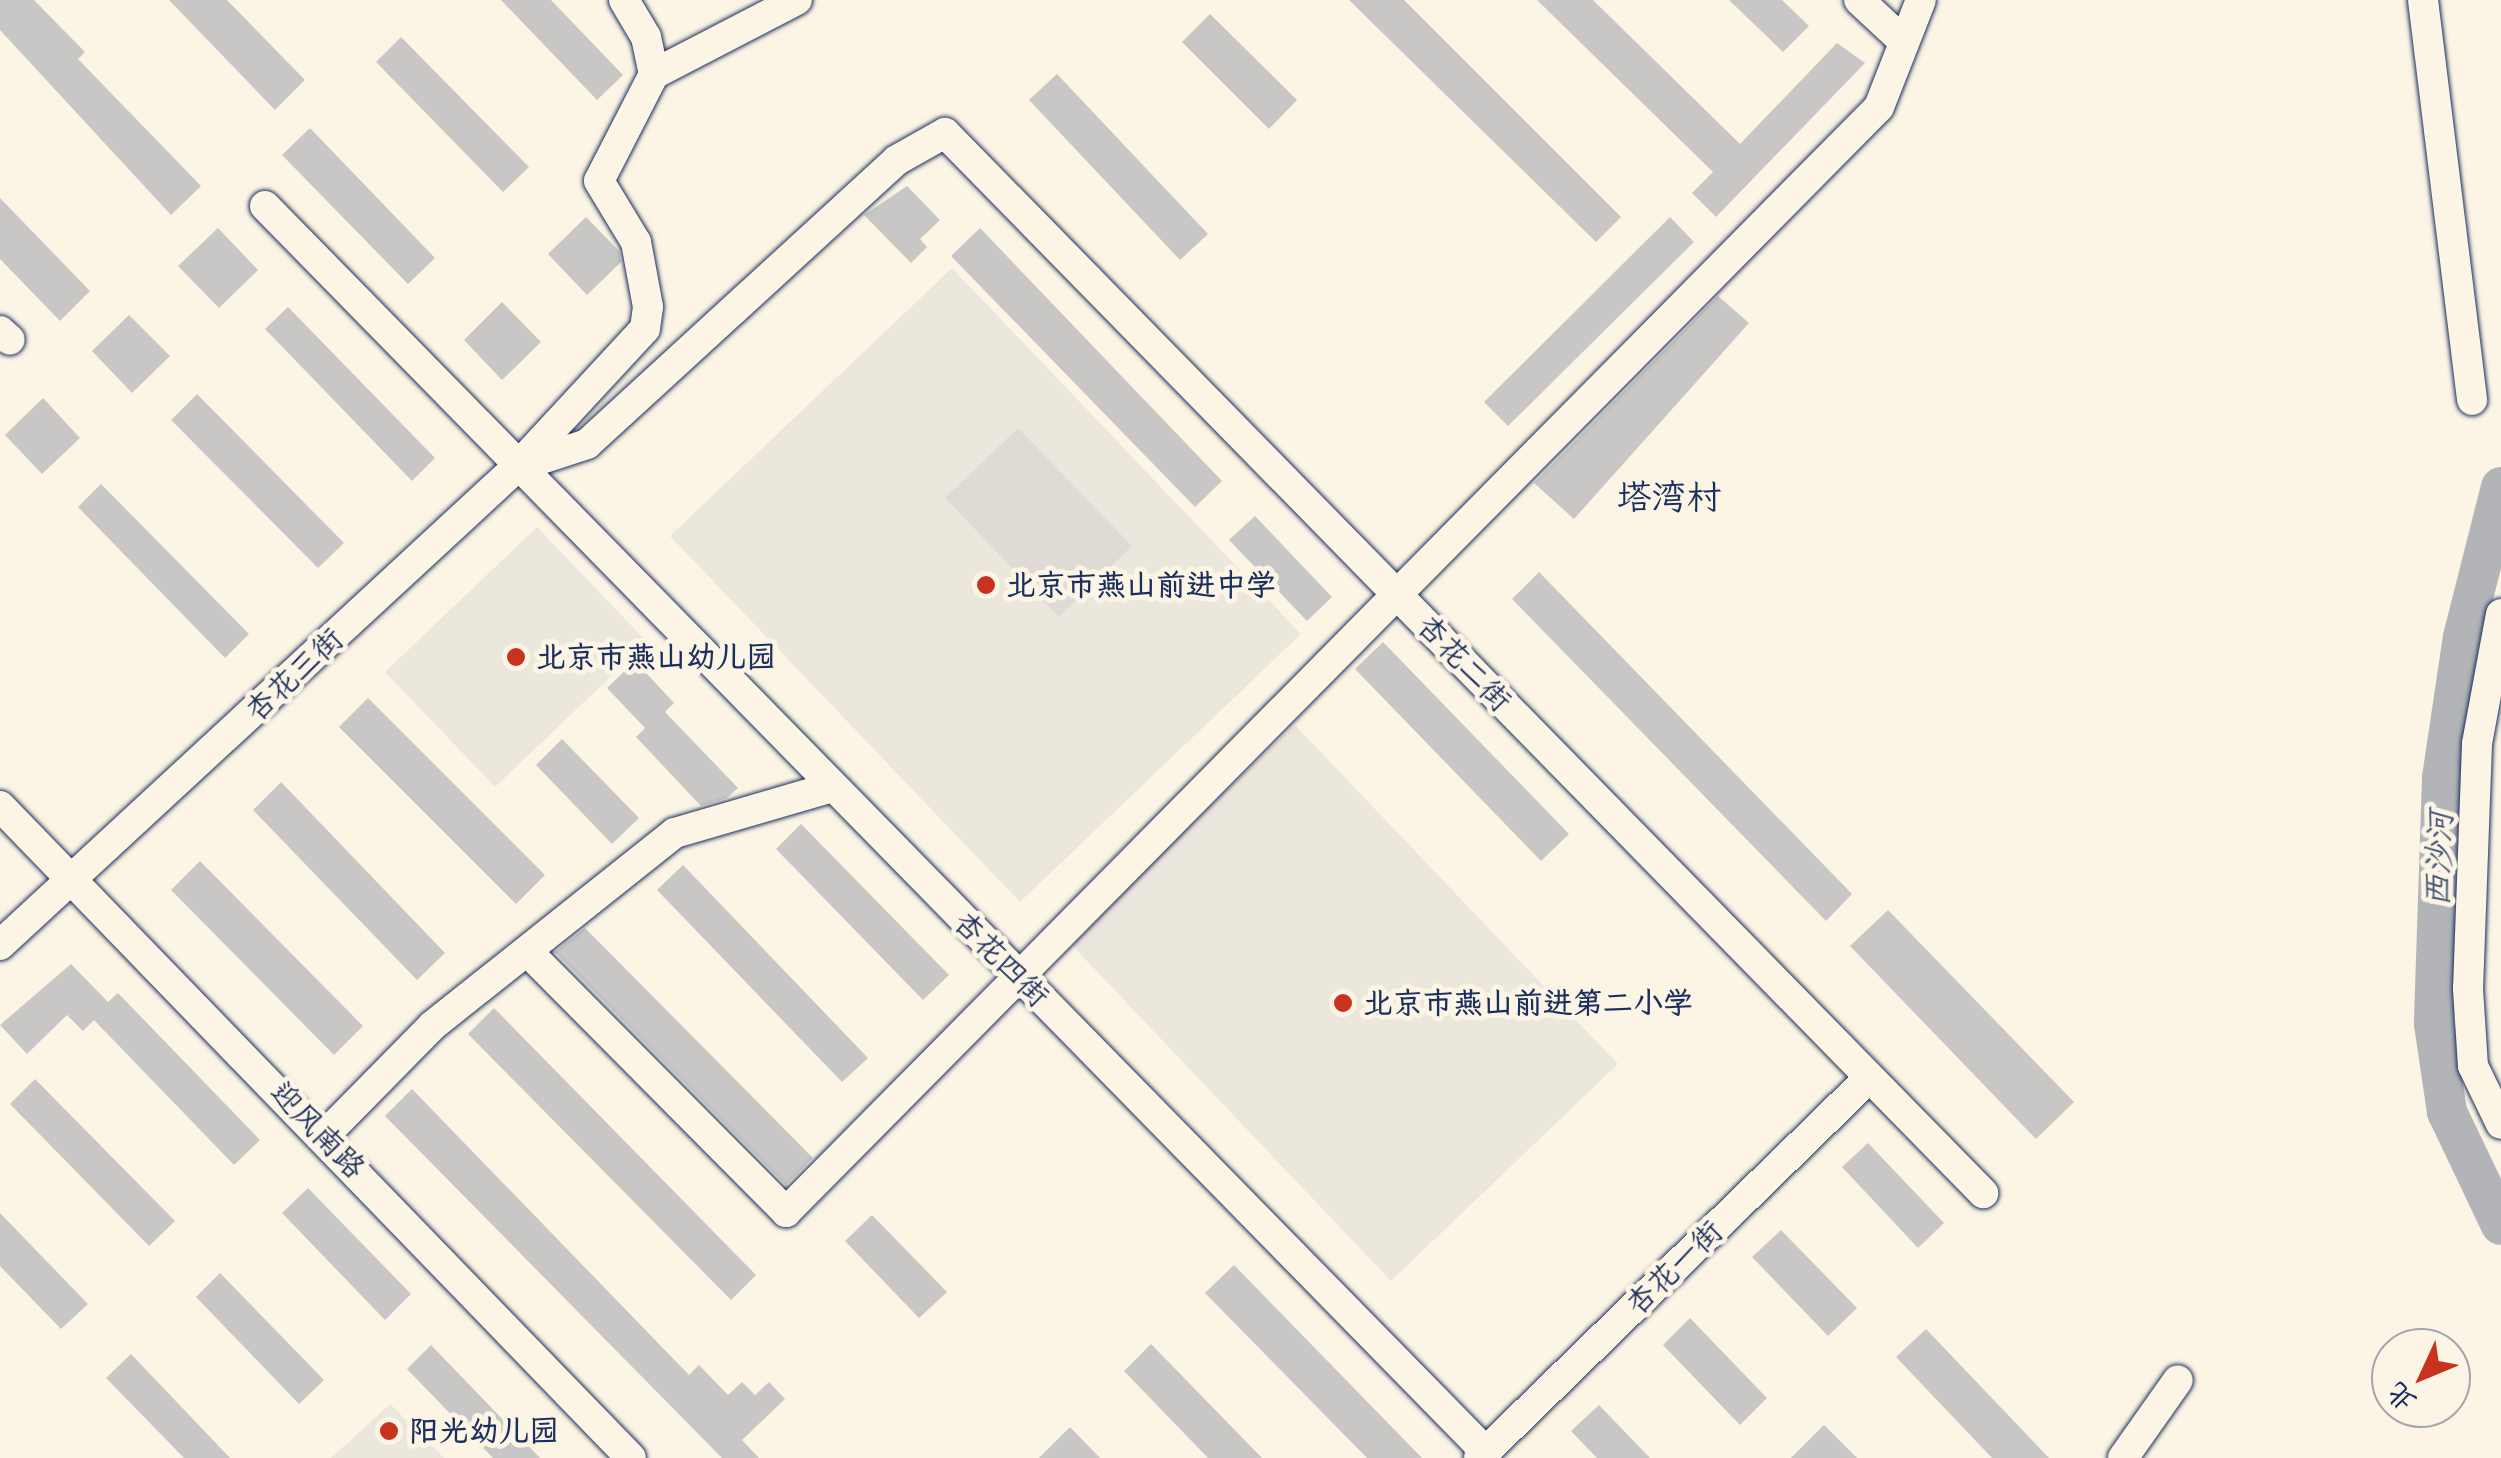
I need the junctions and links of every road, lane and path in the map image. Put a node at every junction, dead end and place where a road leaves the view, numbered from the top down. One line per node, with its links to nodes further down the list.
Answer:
1 (624, 0): 7 (street)
2 (797, 0): 7 (street)
3 (1859, 0): 6 (street)
4 (1921, 0): 6 (street)
5 (2423, 0): 12 (street)
6 (1903, 41): 14 (street)
7 (654, 74): 10 (street)
8 (946, 133): 11 (street, 杏花三街); 14 (street, 杏花二街)
9 (266, 206): 13 (street, 杏花四街)
10 (645, 329): 11 (street); 13 (street, 杏花三街)
11 (685, 356): 13 (street, 杏花三街)
12 (2472, 400)
13 (517, 467): 16 (street, 杏花四街); 18 (street, 杏花三街)
14 (1397, 595): 21 (street); 22 (street, 杏花二街)
15 (2501, 614): 23 (street)
16 (832, 787): 20 (street); 21 (street, 杏花四街)
17 (0, 806): 18 (street, 迎风南路)
18 (72, 882): 19 (street, 杏花三街); 24 (street, 迎风南路)
19 (0, 945)
20 (529, 954): 21 (street); 24 (street)
21 (1018, 977): 27 (street, 杏花四街)
22 (1869, 1078): 25 (street, 杏花二街); 27 (street, 杏花一街)
23 (2501, 1124)
24 (324, 1136): 28 (street, 迎风南路)
25 (1983, 1193)
26 (2178, 1380): 29 (street)
27 (1482, 1455)
28 (632, 1458)
29 (2124, 1458)

